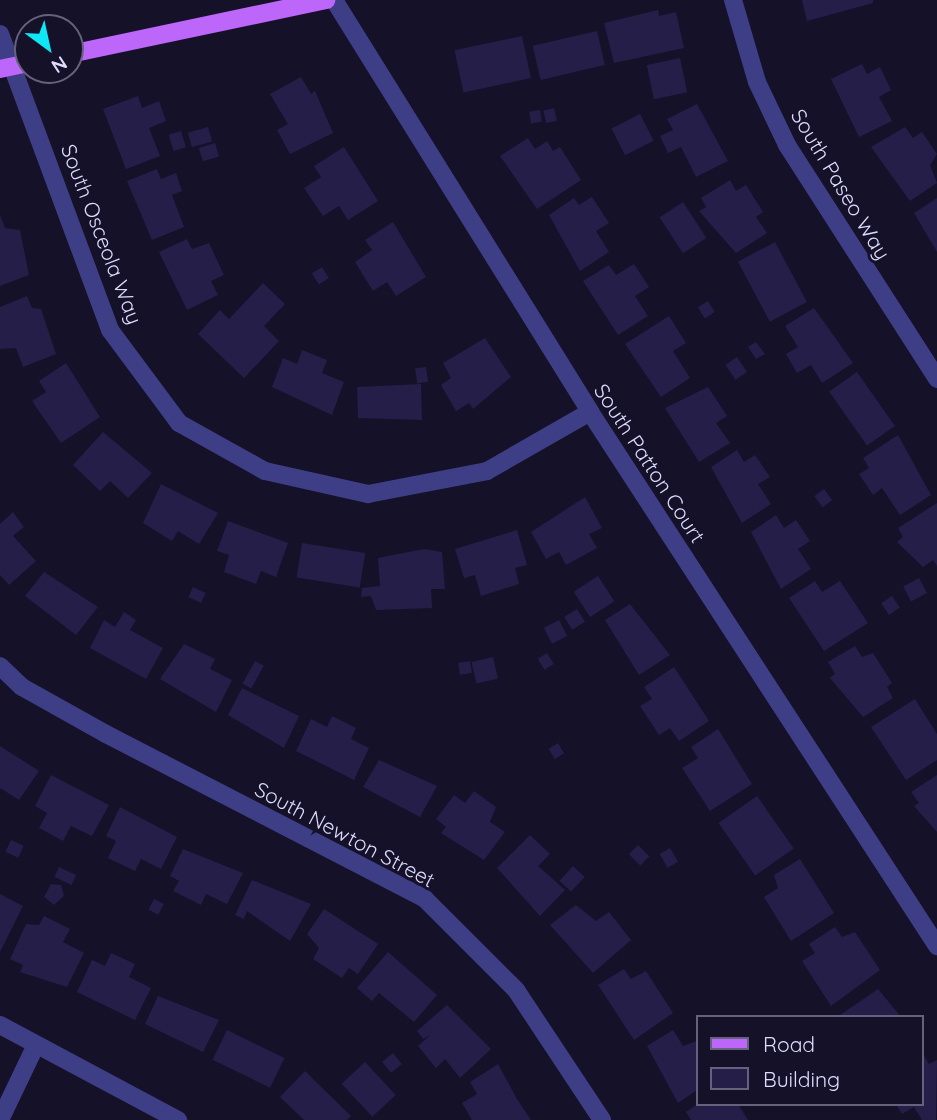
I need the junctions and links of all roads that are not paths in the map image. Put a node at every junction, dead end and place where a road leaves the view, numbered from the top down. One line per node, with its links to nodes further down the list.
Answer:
1 (326, 0): 5 (main road)
2 (334, 0): 9 (street, South Patton Court)
3 (733, 0): 8 (street, South Paseo Way)
4 (0, 34): 6 (street, South Osceola Way)
5 (84, 51)
6 (14, 66)
7 (21, 84): 9 (street, South Osceola Way)
8 (937, 379)
9 (590, 412): 11 (street, South Patton Court)
10 (0, 666): 16 (street, South Newton Street)
11 (937, 946)
12 (0, 1025): 13 (street)
13 (36, 1045): 14 (street); 15 (street)
14 (0, 1120)
15 (178, 1120)
16 (602, 1120)

